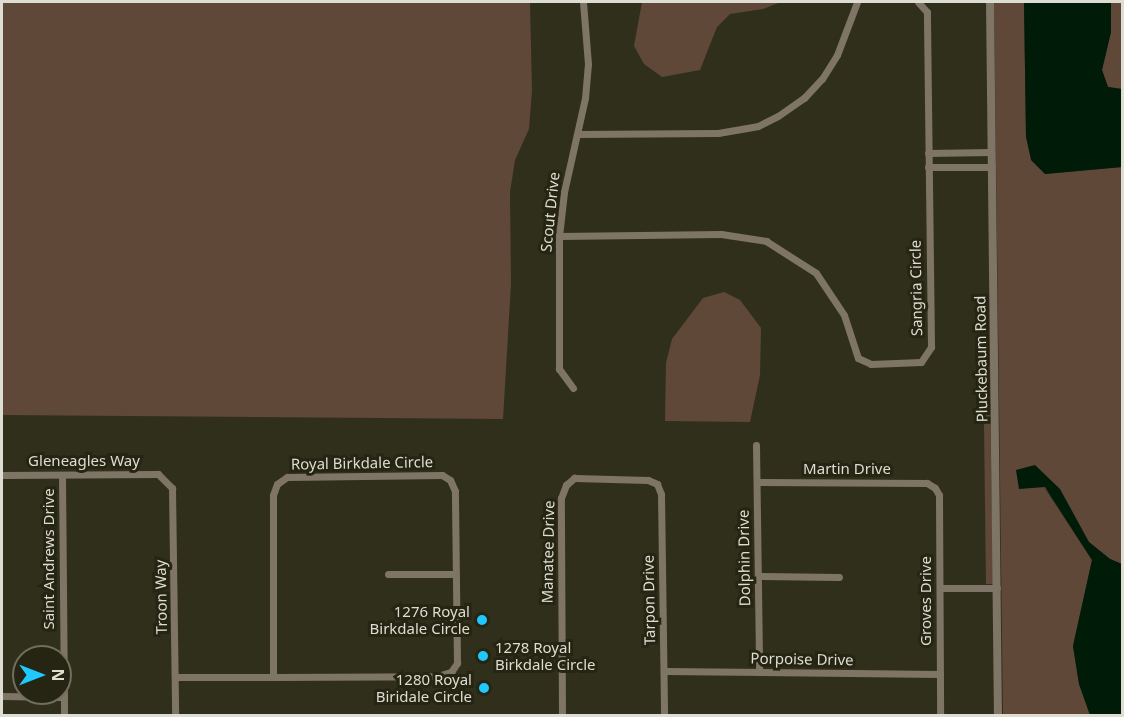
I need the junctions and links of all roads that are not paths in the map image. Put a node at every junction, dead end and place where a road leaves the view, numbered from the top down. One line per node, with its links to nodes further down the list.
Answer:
1 (583, 2): 5 (street, Scout Drive)
2 (857, 2): 5 (street)
3 (918, 2): 7 (street, Sangria Circle)
4 (990, 2): 6 (street, Pluckebaum Road)
5 (578, 134): 10 (street, Scout Drive)
6 (992, 152): 7 (street); 9 (street, Pluckebaum Road)
7 (928, 153): 8 (street, Sangria Circle)
8 (928, 167): 9 (street); 10 (street, Sangria Circle)
9 (992, 167): 24 (street, Pluckebaum Road)
10 (559, 236): 11 (street, Scout Drive)
11 (573, 388)
12 (756, 444): 16 (street, Dolphin Drive)
13 (2, 475): 14 (street, Gleneagles Way)
14 (62, 475): 15 (street, Gleneagles Way); 25 (street, Saint Andrews Drive)
15 (165, 480): 29 (street, Troon Way)
16 (757, 482): 18 (street, Martin Drive); 21 (street, Dolphin Drive)
17 (657, 484): 26 (street, Tarpon Drive); 32 (street, Manatee Drive)
18 (935, 488): 23 (street, Groves Drive)
19 (388, 574): 20 (street)
20 (455, 574): 30 (street, Royal Birkdale Circle); 30 (street, Royal Birkdale Circle)
21 (758, 576): 22 (street); 27 (street, Dolphin Drive)
22 (839, 577)
23 (939, 588): 24 (street); 28 (street, Groves Drive)
24 (997, 588): 35 (street, Pluckebaum Road)
25 (63, 645)
26 (664, 671): 27 (street, Porpoise Drive); 33 (street, Tarpon Drive)
27 (759, 672): 28 (street, Porpoise Drive)
28 (940, 674): 34 (street, Groves Drive)
29 (175, 677): 30 (street, Royal Birkdale Circle); 31 (street, Troon Way)
30 (273, 677)
31 (175, 716)
32 (562, 716)
33 (664, 716)
34 (940, 716)
35 (998, 716)

